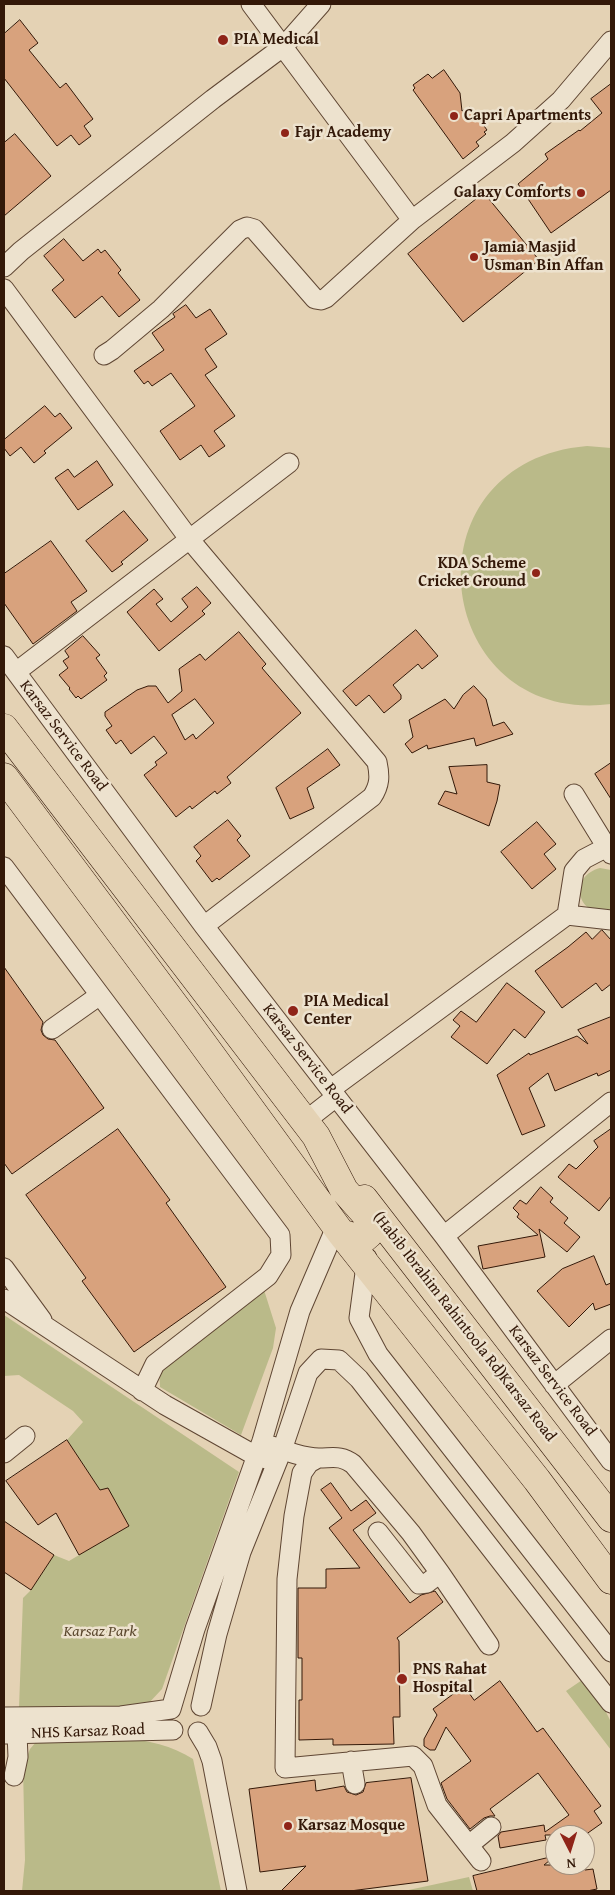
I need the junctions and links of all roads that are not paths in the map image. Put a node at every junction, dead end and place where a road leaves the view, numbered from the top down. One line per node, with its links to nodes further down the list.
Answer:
1 (251, 4): 4 (street)
2 (321, 4): 4 (street)
3 (611, 41): 5 (street)
4 (284, 46): 5 (street); 6 (street)
5 (412, 220): 8 (street)
6 (4, 267)
7 (4, 289): 10 (street)
8 (104, 355)
9 (290, 463): 10 (street)
10 (190, 540): 12 (street); 20 (street)
11 (4, 656): 12 (street, Karsaz Service Road)
12 (16, 672): 20 (street, Karsaz Service Road)
13 (5, 729): 25 (highway)
14 (4, 777): 26 (highway)
15 (574, 794): 16 (street)
16 (609, 850): 18 (street)
17 (4, 867): 21 (street)
18 (567, 915): 19 (street); 23 (street)
19 (611, 920)
20 (204, 926): 23 (street, Karsaz Service Road)
21 (100, 995): 22 (street); 35 (street)
22 (52, 1029)
23 (334, 1093): 25 (street); 28 (street, Karsaz Service Road)
24 (611, 1102): 28 (street)
25 (310, 1129): 27 (highway); 42 (highway, (Habib Ibrahim Rahintoola Rd)Karsaz Road)
26 (338, 1230): 27 (highway); 29 (highway); 37 (street)
27 (369, 1234): 29 (street)
28 (444, 1236): 34 (street, Karsaz Service Road)
29 (366, 1265): 45 (highway); 49 (street)
30 (4, 1268): 32 (street)
31 (4, 1300): 32 (street)
32 (50, 1332): 35 (street)
33 (611, 1339): 34 (street)
34 (554, 1386): 41 (street, Karsaz Service Road)
35 (142, 1391): 37 (street)
36 (25, 1436): 38 (street)
37 (259, 1449): 39 (street); 46 (street)
38 (4, 1453)
39 (280, 1456): 40 (street); 47 (street); 50 (street)
40 (318, 1458): 44 (street); 57 (street)
41 (611, 1461)
42 (611, 1518)
43 (378, 1532): 44 (street)
44 (440, 1572): 48 (street)
45 (611, 1580)
46 (195, 1629): 47 (street); 52 (street)
47 (217, 1634): 51 (street)
48 (488, 1645)
49 (611, 1652)
50 (611, 1703)
51 (201, 1706): 52 (street); 55 (street)
52 (170, 1709): 53 (street); 54 (street)
53 (4, 1717)
54 (172, 1730): 55 (street); 56 (street, NHS Karsaz Road)
55 (198, 1732): 63 (street)
56 (10, 1734): 58 (street)
57 (351, 1761): 59 (street); 61 (street)
58 (14, 1776)
59 (355, 1784)
60 (491, 1827): 61 (street)
61 (469, 1845): 62 (street)
62 (481, 1860)
63 (237, 1891)

